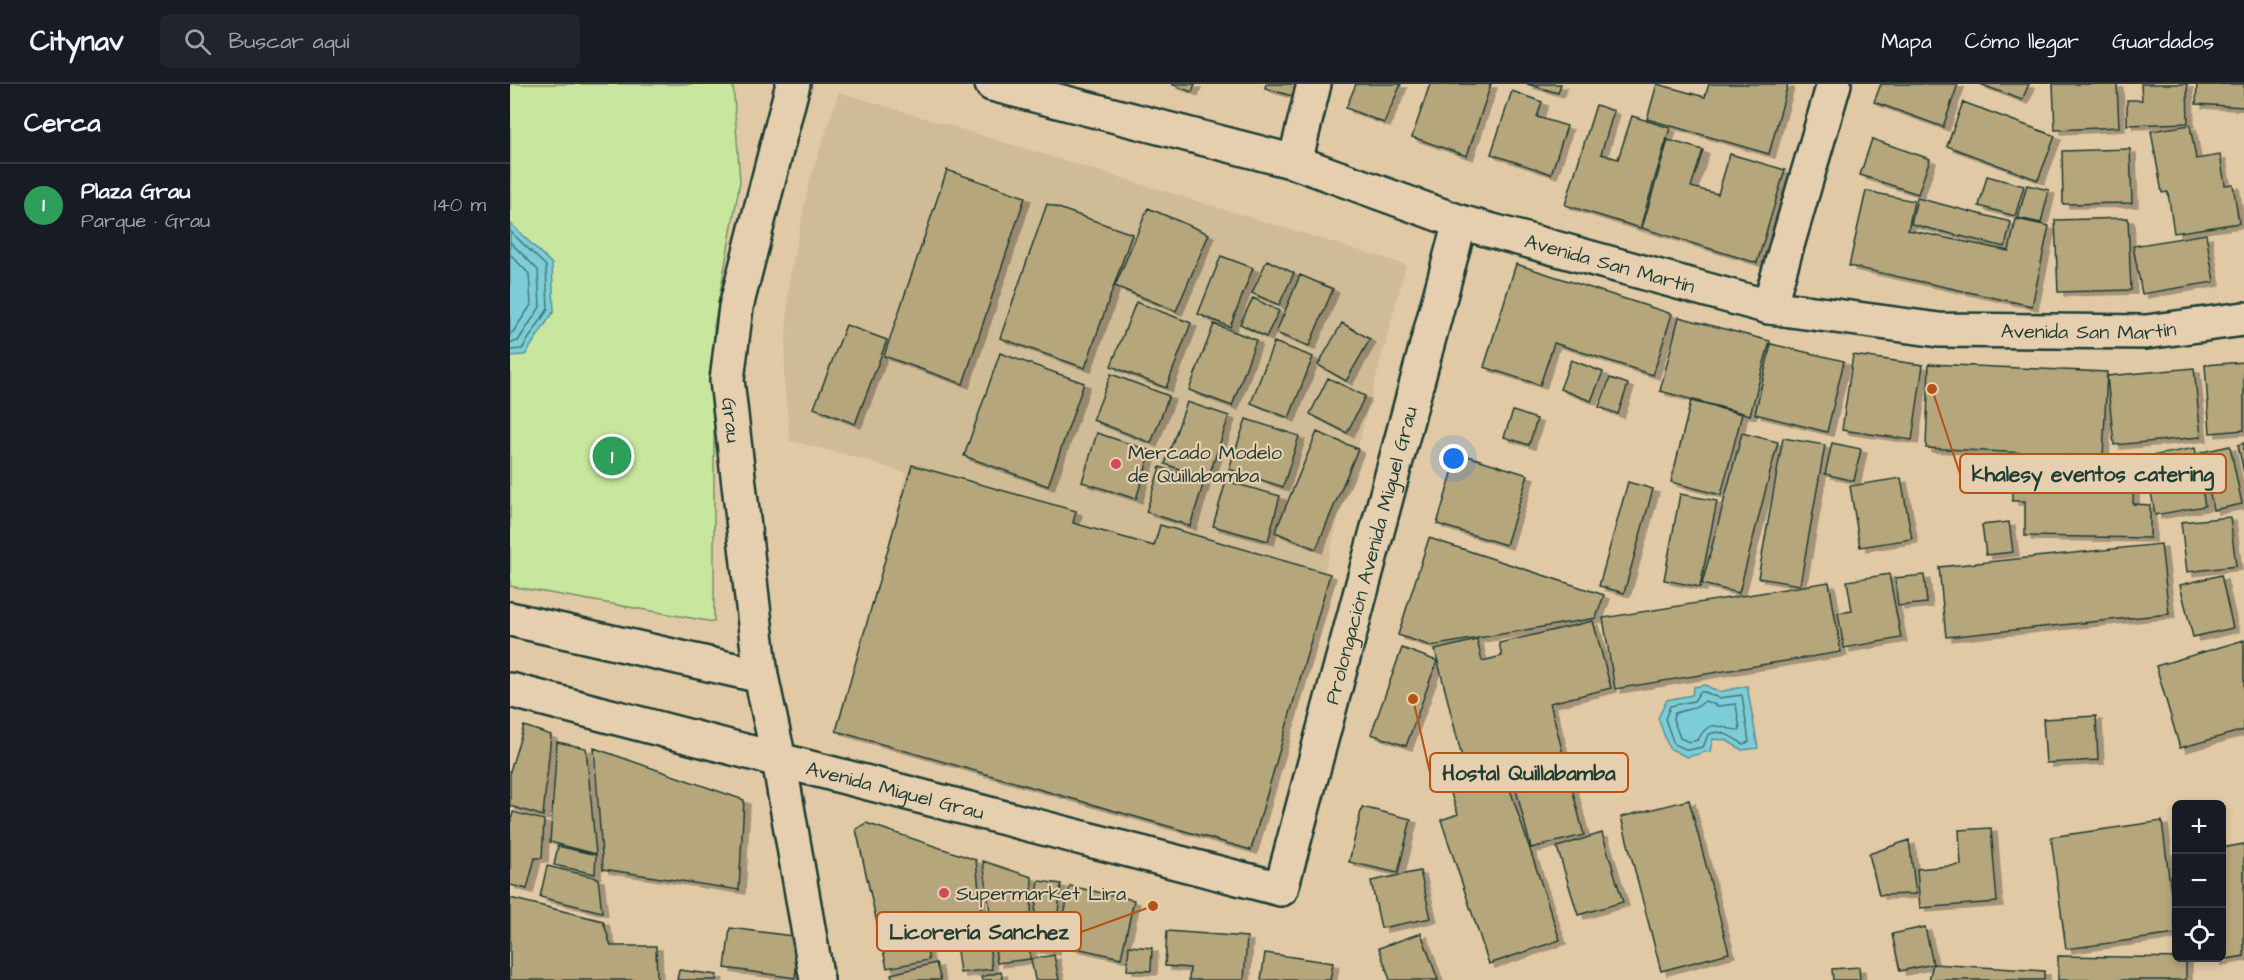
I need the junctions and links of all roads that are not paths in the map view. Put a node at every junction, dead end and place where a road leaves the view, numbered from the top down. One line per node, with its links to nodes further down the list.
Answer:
1 (793, 84): 10 (main road, Grau)
2 (992, 84): 5 (main road, Avenida San Martín)
3 (1314, 84): 5 (main road)
4 (1834, 84): 7 (main road)
5 (1295, 162): 6 (main road, Avenida San Martín)
6 (1460, 222): 7 (main road, Avenida San Martín); 13 (main road, Prolongación Avenida Miguel Grau)
7 (1768, 307): 8 (main road, Avenida San Martín)
8 (2244, 319)
9 (510, 619): 10 (main road)
10 (761, 676): 12 (main road, Grau)
11 (510, 690): 12 (main road, Avenida Miguel Grau)
12 (779, 760): 13 (main road, Avenida Miguel Grau); 14 (main road, Grau)
13 (1281, 889)
14 (818, 980)

